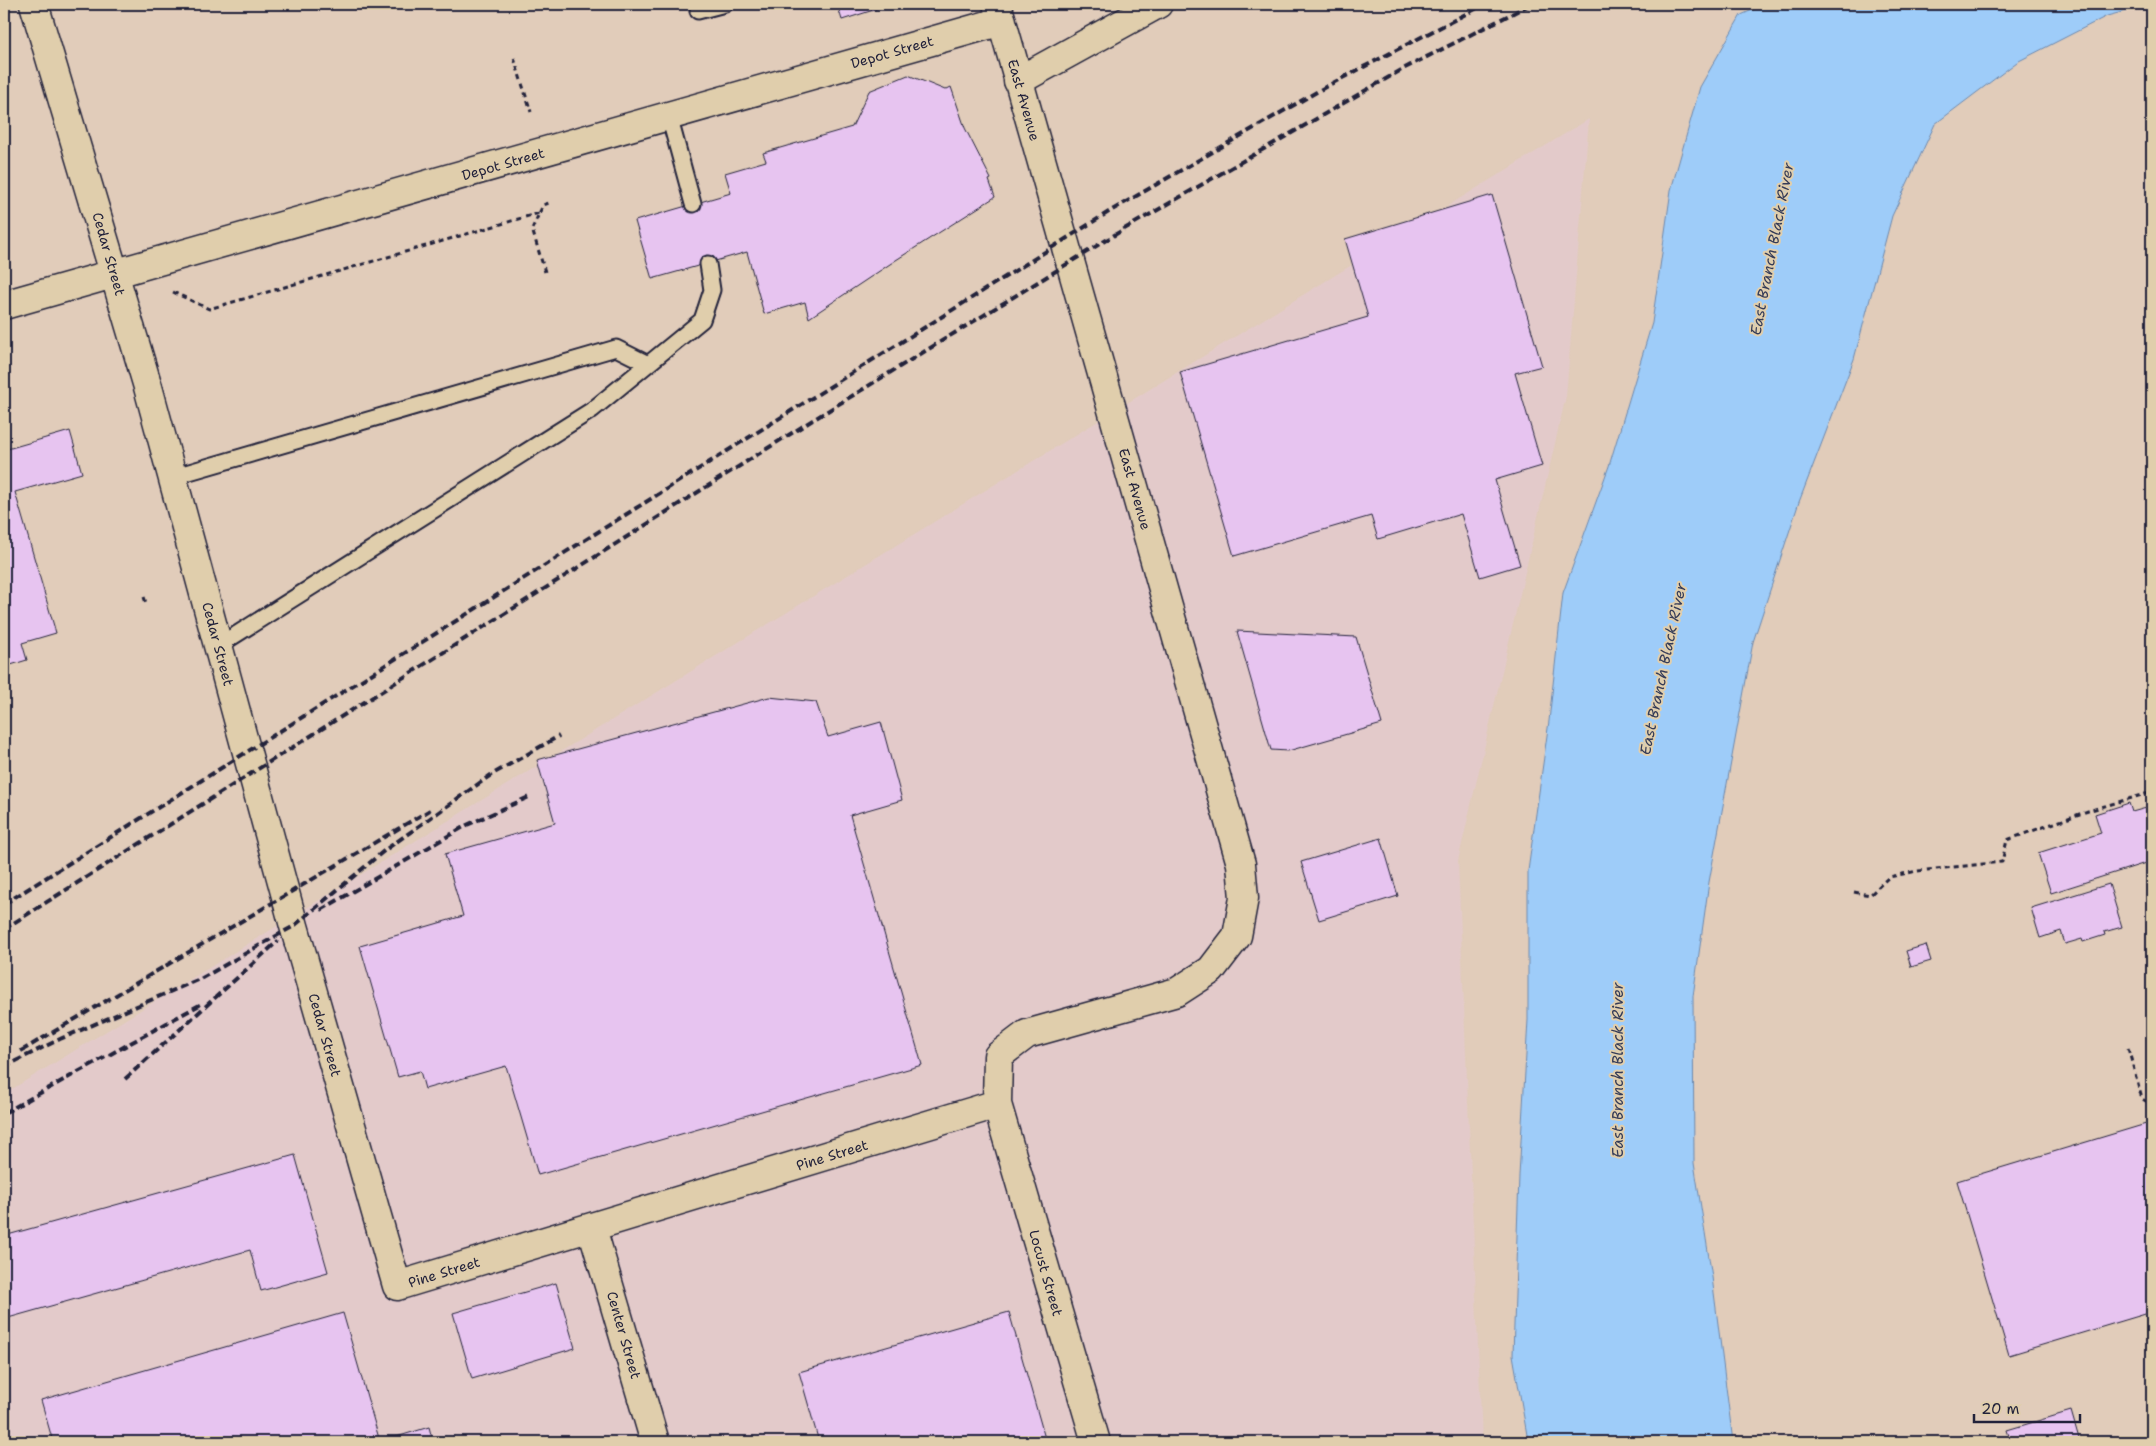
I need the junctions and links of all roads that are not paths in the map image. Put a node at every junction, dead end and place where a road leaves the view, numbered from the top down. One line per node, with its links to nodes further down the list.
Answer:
1 (34, 4): 10 (street, Cedar Street)
2 (725, 4): 4 (lane)
3 (1158, 4): 6 (street)
4 (698, 11)
5 (999, 12): 6 (street, East Avenue); 7 (street, Depot Street)
6 (1018, 81): 15 (street, East Avenue)
7 (668, 116): 8 (lane); 10 (street, Depot Street)
8 (693, 204)
9 (708, 264): 12 (lane)
10 (115, 274): 11 (street, Depot Street); 13 (street, Cedar Street)
11 (4, 305)
12 (648, 364): 13 (lane); 14 (lane)
13 (172, 477): 14 (street, Cedar Street)
14 (218, 646): 17 (street, Cedar Street)
15 (997, 1104): 16 (street, Pine Street); 19 (street, Locust Street)
16 (592, 1228): 17 (street, Pine Street); 18 (street, Center Street)
17 (397, 1286)
18 (655, 1442)
19 (1096, 1442)

